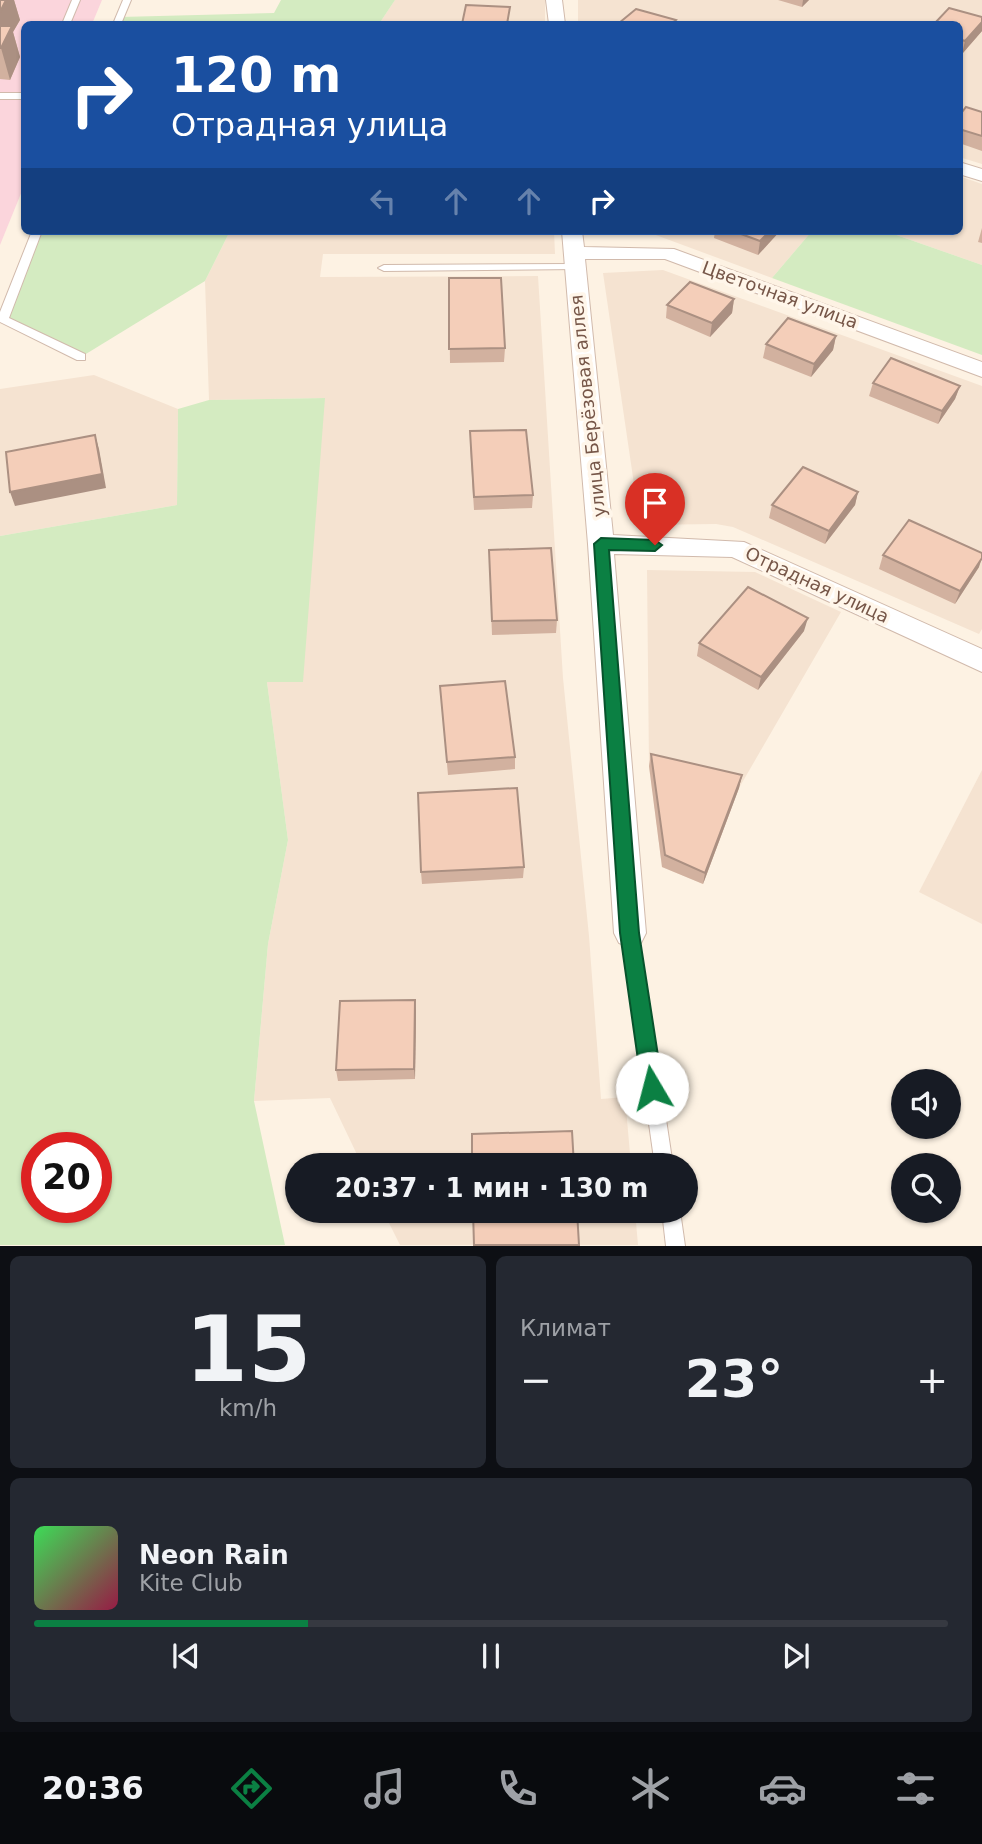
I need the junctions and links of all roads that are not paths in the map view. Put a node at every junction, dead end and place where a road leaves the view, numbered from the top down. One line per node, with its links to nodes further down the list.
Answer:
1 (76, 0): 4 (lane)
2 (127, 0): 5 (lane)
3 (554, 0): 6 (street)
4 (67, 21)
5 (118, 21)
6 (557, 21)
7 (0, 96): 8 (lane)
8 (21, 96)
9 (963, 169): 10 (street)
10 (982, 175)
11 (35, 235): 14 (lane)
12 (573, 250): 13 (lane, Цветочная улица); 15 (street, Цветочная улица); 16 (street, улица Берёзовая аллея)
13 (384, 268)
14 (80, 357)
15 (982, 370)
16 (601, 544): 17 (street, Отрадная улица); 18 (street, улица Берёзовая аллея)
17 (982, 662)
18 (629, 933): 19 (lane, улица Берёзовая аллея)
19 (662, 1153)
20 (673, 1223): 21 (lane)
21 (676, 1245)

